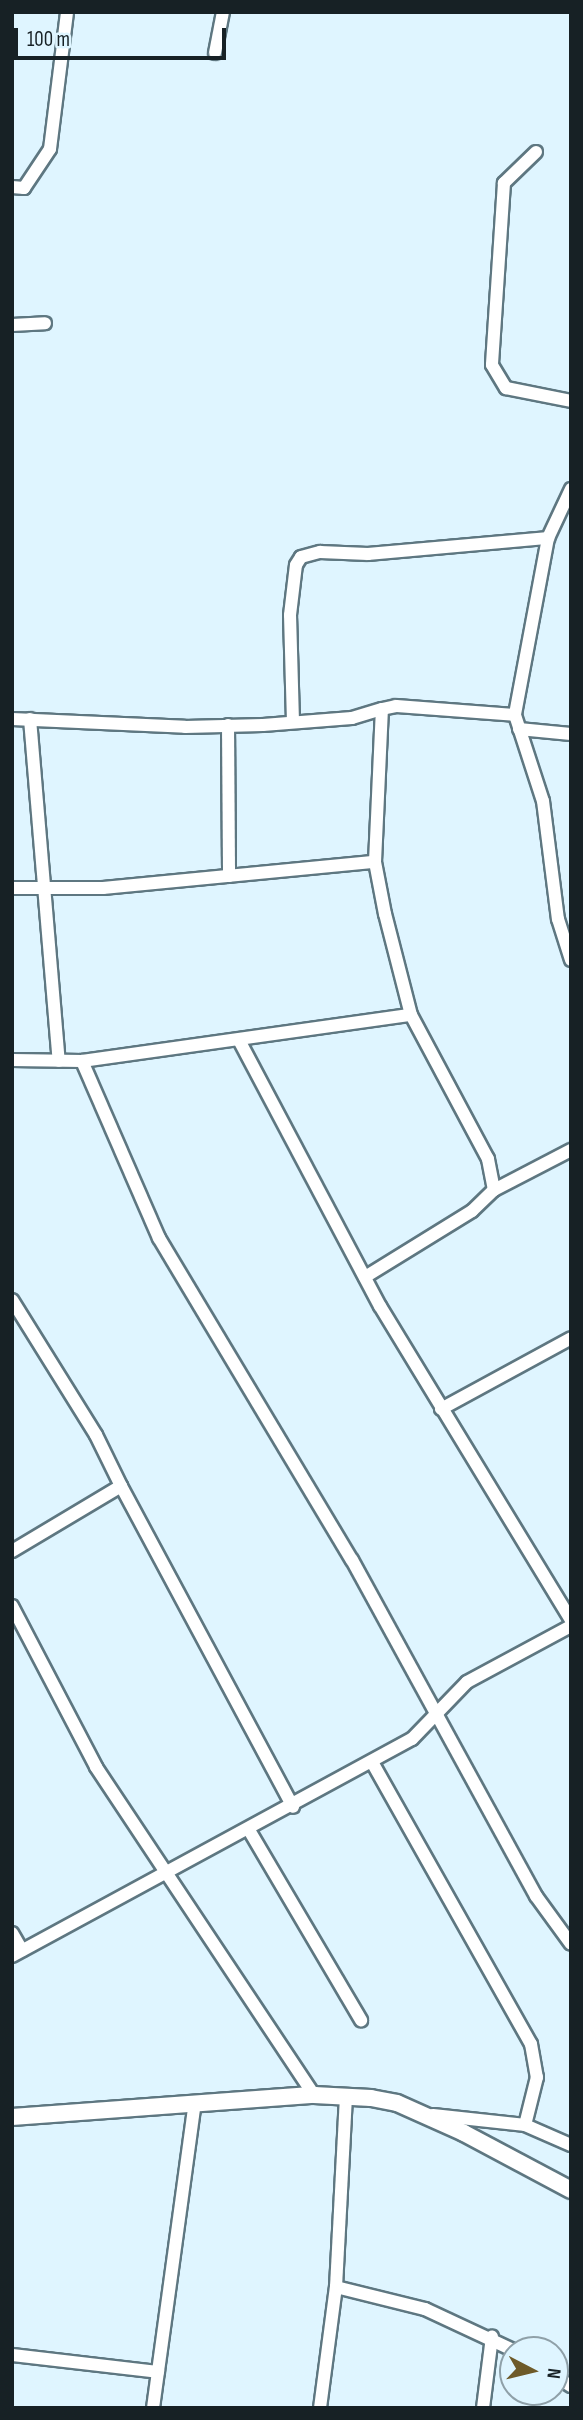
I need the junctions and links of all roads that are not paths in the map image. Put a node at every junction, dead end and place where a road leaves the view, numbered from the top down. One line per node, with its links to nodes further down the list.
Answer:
1 (67, 12): 5 (street)
2 (223, 12): 3 (street)
3 (215, 53)
4 (536, 152): 8 (street)
5 (12, 187)
6 (45, 323): 7 (street)
7 (12, 325)
8 (571, 401)
9 (571, 489): 10 (street)
10 (548, 538): 12 (street); 15 (street)
11 (382, 709): 12 (street); 15 (street); 19 (street)
12 (515, 715): 17 (street)
13 (12, 719): 14 (street)
14 (30, 719): 16 (street); 22 (street)
15 (293, 722): 16 (street)
16 (228, 725): 20 (street)
17 (519, 729): 18 (street); 23 (street)
18 (571, 734)
19 (376, 862): 20 (street); 24 (street)
20 (229, 876): 22 (street)
21 (12, 888): 22 (street)
22 (46, 890): 28 (street)
23 (571, 960)
24 (411, 1016): 25 (street); 30 (street)
25 (239, 1040): 27 (street); 31 (street)
26 (12, 1060): 28 (street)
27 (82, 1060): 28 (street); 40 (street)
28 (59, 1061)
29 (571, 1150): 30 (street)
30 (494, 1190): 31 (street)
31 (365, 1277): 34 (street)
32 (12, 1300): 35 (street)
33 (571, 1338): 34 (street)
34 (441, 1409): 38 (street)
35 (121, 1486): 36 (street); 42 (street)
36 (12, 1551)
37 (12, 1606): 44 (street)
38 (571, 1620)
39 (571, 1626): 40 (street)
40 (435, 1716): 41 (street); 46 (street)
41 (372, 1762): 42 (street); 54 (street)
42 (293, 1807): 43 (street)
43 (249, 1830): 44 (street); 48 (street)
44 (166, 1876): 47 (street); 49 (street)
45 (12, 1933): 47 (street)
46 (571, 1944)
47 (17, 1953)
48 (361, 2020)
49 (314, 2095): 50 (street); 51 (street)
50 (346, 2097): 52 (street); 57 (street)
51 (195, 2103): 53 (street); 61 (street)
52 (419, 2113): 54 (street); 56 (street)
53 (12, 2117)
54 (525, 2125): 55 (street)
55 (571, 2145)
56 (571, 2190)
57 (336, 2287): 58 (street); 63 (street)
58 (492, 2337): 59 (street); 64 (street)
59 (499, 2341)
60 (12, 2355): 61 (street)
61 (158, 2372): 62 (street)
62 (153, 2408)
63 (320, 2408)
64 (484, 2408)

